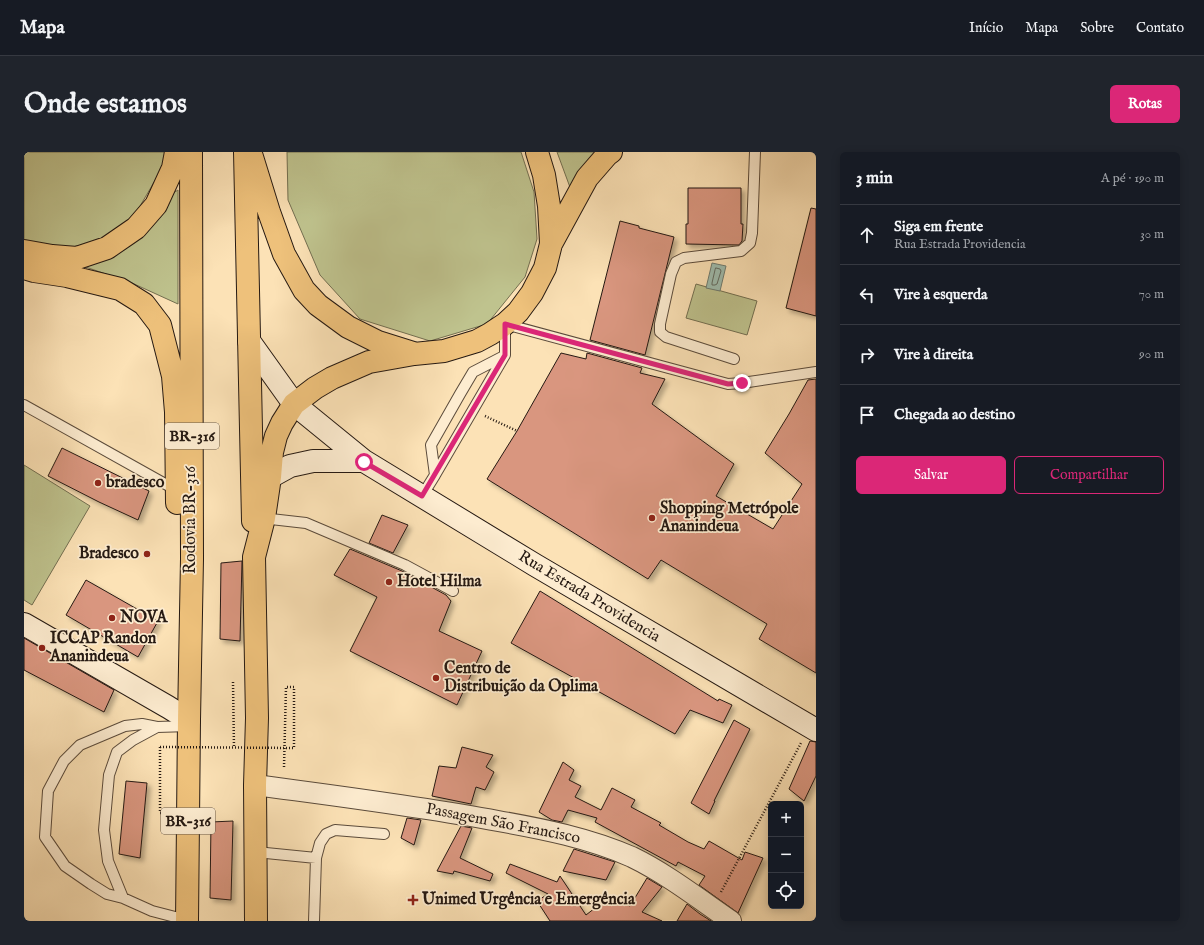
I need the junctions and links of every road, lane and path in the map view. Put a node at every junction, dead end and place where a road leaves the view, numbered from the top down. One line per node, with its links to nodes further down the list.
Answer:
1 (176, 152): 9 (highway)
2 (191, 152): 25 (highway, Rodovia BR-316 / BR-316)
3 (245, 152): 12 (highway)
4 (251, 152): 13 (highway)
5 (537, 152): 8 (highway)
6 (611, 152): 8 (highway)
7 (755, 152): 15 (lane)
8 (551, 244): 11 (highway)
9 (24, 251)
10 (24, 268): 22 (highway)
11 (505, 324): 13 (highway); 14 (lane); 16 (lane)
12 (249, 341): 17 (main road, Rua Estrada Providencia); 24 (highway)
13 (414, 354): 17 (highway)
14 (505, 355): 20 (lane); 20 (lane)
15 (734, 359)
16 (816, 372)
17 (294, 404): 19 (main road, Rua Estrada Providencia); 21 (highway)
18 (24, 405): 22 (lane)
19 (364, 462): 21 (main road, Rua Estrada Providencia); 23 (main road, Rua Estrada Providencia)
20 (435, 475): 23 (lane)
21 (270, 477): 24 (highway)
22 (176, 490): 25 (highway)
23 (422, 496): 31 (main road, Rua Estrada Providencia)
24 (258, 518): 26 (lane); 36 (highway)
25 (192, 559): 29 (highway, Rodovia BR-316 / BR-316)
26 (453, 591)
27 (24, 624): 29 (main road)
28 (233, 682): 33 (path)
29 (189, 723): 30 (lane); 43 (highway, BR-316)
30 (157, 727): 41 (lane); 41 (lane)
31 (813, 729): 42 (path)
32 (168, 745): 34 (path)
33 (234, 748): 35 (path, bridge); 37 (path, bridge)
34 (168, 752)
35 (284, 767)
36 (255, 785): 39 (highway); 42 (street, Passagem São Francisco)
37 (167, 805)
38 (384, 834): 40 (lane)
39 (256, 852): 40 (lane); 44 (highway)
40 (316, 858): 45 (lane)
41 (123, 898): 43 (lane)
42 (712, 908): 46 (street, Passagem São Francisco)
43 (188, 921)
44 (256, 921)
45 (314, 921)
46 (731, 921)

